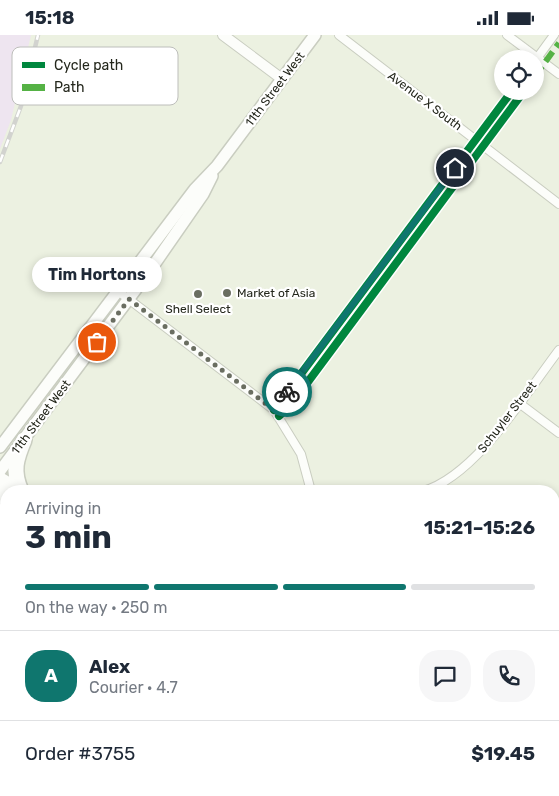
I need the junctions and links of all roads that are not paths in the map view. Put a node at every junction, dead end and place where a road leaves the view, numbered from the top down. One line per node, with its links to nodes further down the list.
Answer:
1 (223, 35): 10 (street)
2 (315, 35): 10 (main road, 11th Street West)
3 (339, 35): 12 (street, Avenue X South)
4 (507, 35): 6 (street)
5 (554, 35): 7 (street)
6 (525, 50)
7 (543, 50)
8 (544, 64): 9 (street)
9 (559, 74)
10 (282, 79): 13 (main road, 11th Street West)
11 (506, 100): 12 (street)
12 (476, 141): 14 (street, Avenue X South); 19 (street)
13 (217, 166): 15 (main road, 11th Street West); 16 (main road, 11th Street West)
14 (559, 204)
15 (118, 291): 16 (street); 22 (main road, 11th Street West)
16 (129, 299): 19 (street); 21 (main road, 11th Street West)
17 (559, 350): 18 (street, Schuyler Street)
18 (519, 403): 20 (street); 26 (street, Schuyler Street)
19 (274, 410): 25 (street)
20 (559, 433)
21 (24, 440): 23 (main road, 11th Street West); 24 (highway)
22 (0, 447)
23 (0, 471)
24 (17, 485)
25 (309, 485)
26 (433, 485)

